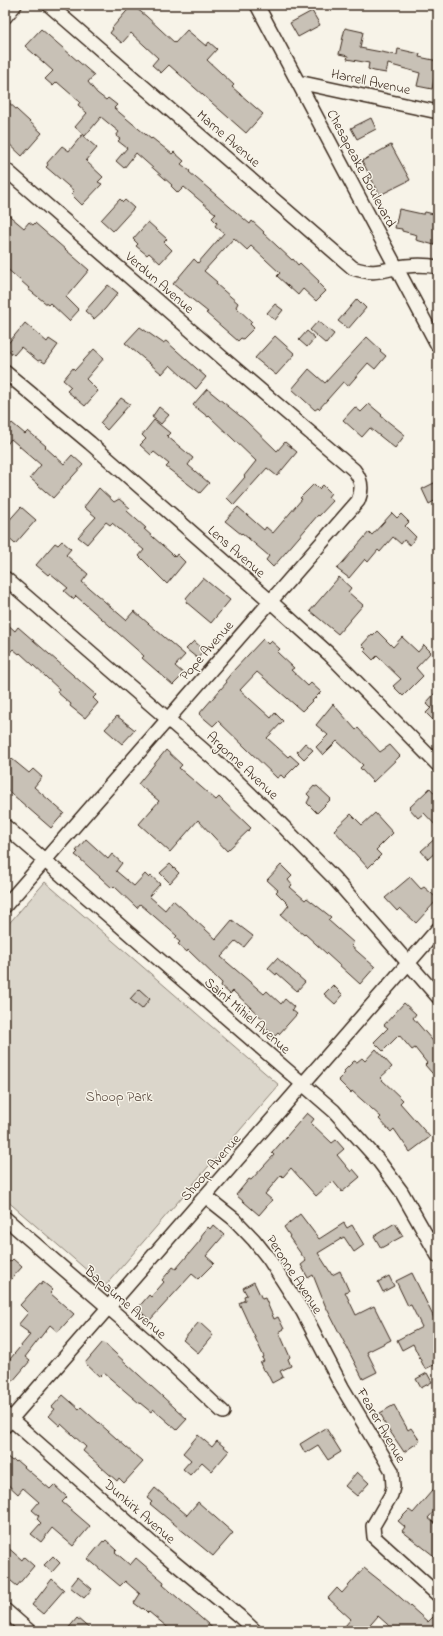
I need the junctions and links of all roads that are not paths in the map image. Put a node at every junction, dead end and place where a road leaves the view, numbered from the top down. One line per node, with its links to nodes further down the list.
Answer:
1 (15, 5): 4 (street)
2 (49, 5): 9 (street, Marne Avenue)
3 (257, 5): 5 (street, Chesapeake Boulevard)
4 (5, 17)
5 (298, 82): 6 (street, Harrell Avenue); 9 (street, Chesapeake Boulevard)
6 (438, 112)
7 (5, 170): 12 (street, Verdun Avenue)
8 (438, 267): 9 (street, Marne Avenue)
9 (397, 268): 10 (street, Chesapeake Boulevard)
10 (438, 346)
11 (5, 372): 14 (street, Lens Avenue)
12 (294, 418): 14 (street, Pope Avenue)
13 (5, 578): 15 (street, Argonne Avenue)
14 (270, 601): 15 (street, Pope Avenue); 16 (street, Lens Avenue)
15 (168, 720): 18 (street, Pope Avenue); 21 (street, Argonne Avenue)
16 (438, 765)
17 (5, 826): 18 (street, Saint Mihiel Avenue)
18 (45, 859): 19 (street, Pope Avenue); 23 (street, Saint Mihiel Avenue)
19 (5, 906)
20 (438, 929): 21 (street, Shoop Avenue)
21 (408, 963): 22 (street, Argonne Avenue); 23 (street, Shoop Avenue)
22 (438, 997)
23 (303, 1084): 24 (street, Shoop Avenue); 26 (street, Saint Mihiel Avenue)
24 (205, 1196): 27 (street, Shoop Avenue); 28 (street, Peronne Avenue)
25 (5, 1218): 27 (street, Bapaume Avenue)
26 (438, 1256)
27 (108, 1307): 29 (street, Bapaume Avenue); 30 (street, Shoop Avenue)
28 (339, 1383): 31 (street, Fearer Avenue)
29 (223, 1412)
30 (7, 1420): 34 (street, Dunkirk Avenue)
31 (438, 1595)
32 (5, 1610): 33 (street)
33 (29, 1631)
34 (255, 1631)

